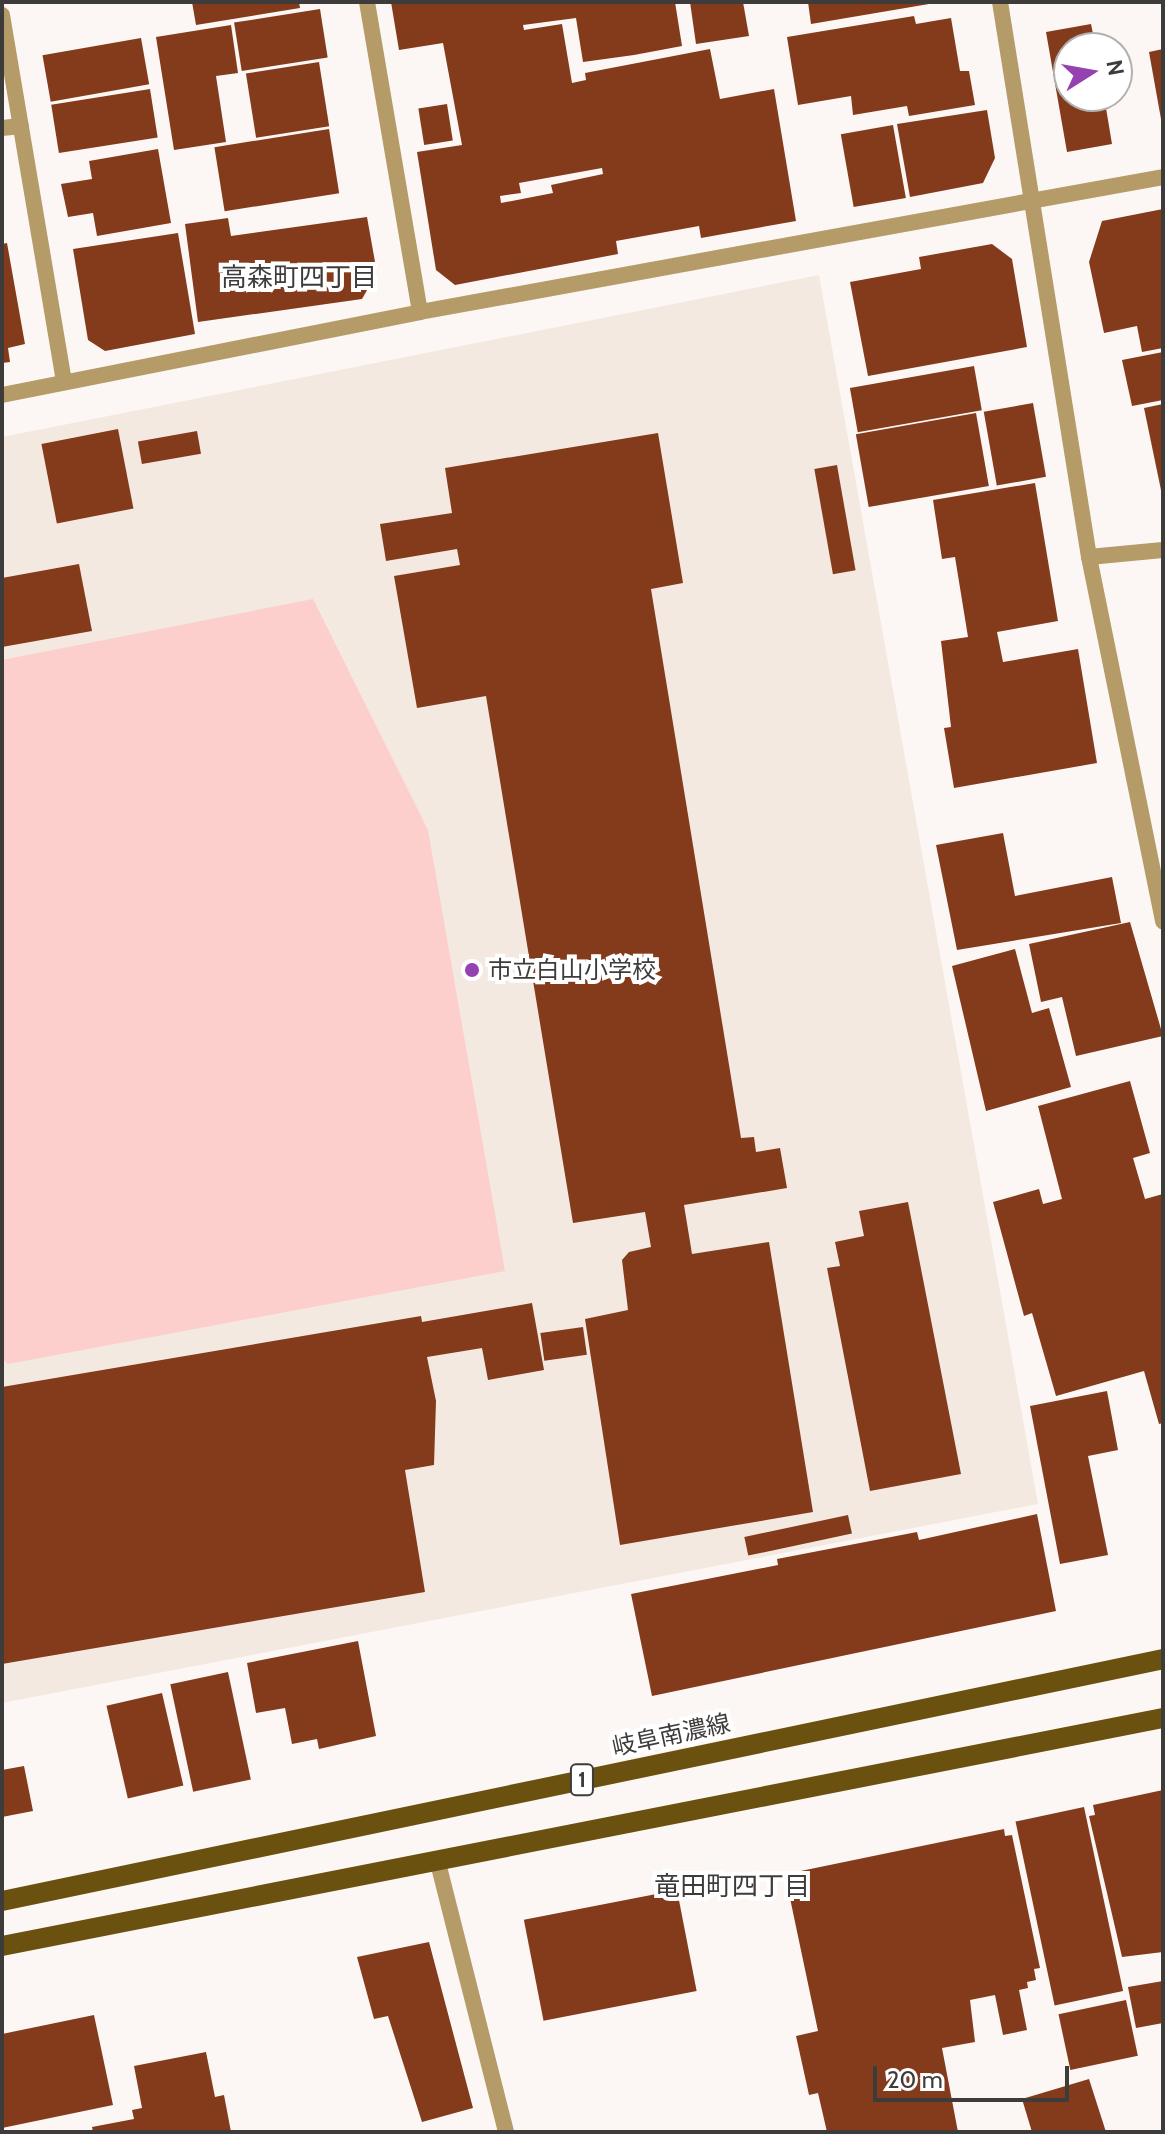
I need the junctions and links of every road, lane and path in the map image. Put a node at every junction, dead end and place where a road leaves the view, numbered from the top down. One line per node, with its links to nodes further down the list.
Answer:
1 (367, 2): 8 (street)
2 (1000, 2): 7 (street)
3 (2, 15): 4 (street)
4 (21, 126): 5 (street); 9 (street)
5 (2, 128)
6 (1163, 177): 7 (street)
7 (1033, 204): 8 (street); 12 (street)
8 (420, 312): 9 (street)
9 (64, 382): 10 (street)
10 (2, 395)
11 (1163, 550): 12 (street)
12 (1089, 557): 13 (street)
13 (1163, 922)
14 (1163, 1659): 17 (main road, 岐阜南濃線 / 1)
15 (1163, 1718): 16 (main road, 1)
16 (437, 1859): 18 (main road, 1); 19 (street)
17 (2, 1901)
18 (2, 1946)
19 (506, 2132)

